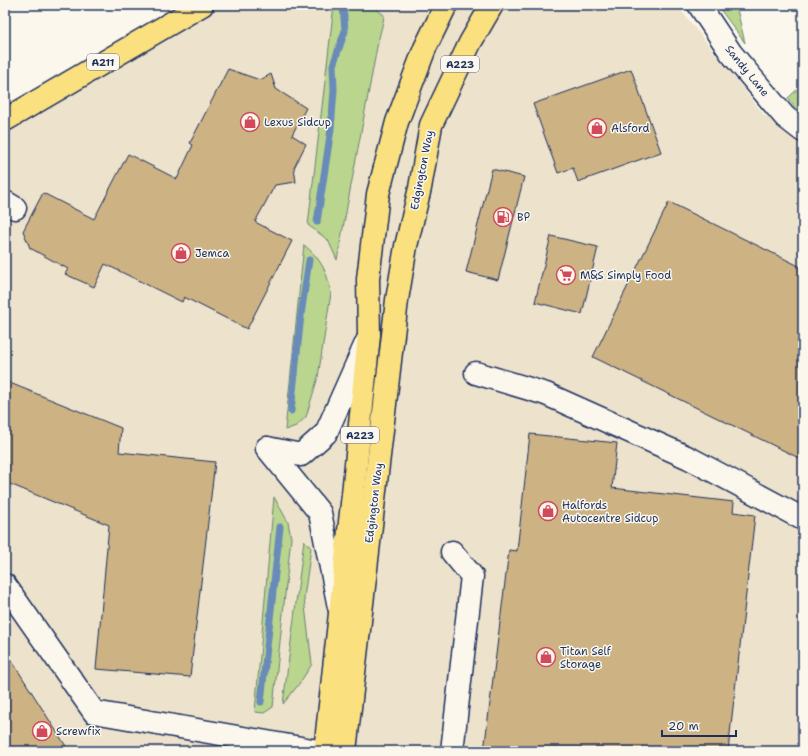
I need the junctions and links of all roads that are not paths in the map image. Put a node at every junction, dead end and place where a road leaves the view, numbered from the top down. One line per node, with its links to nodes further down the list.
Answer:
1 (202, 5): 5 (main road, A211)
2 (446, 5): 7 (main road, Edgington Way / A223)
3 (492, 5): 7 (main road, Edgington Way / A223)
4 (698, 5): 6 (street, Sandy Lane)
5 (5, 120)
6 (803, 130)
7 (384, 300): 8 (main road, Edgington Way / A223); 10 (main road, Edgington Way / A223); 15 (main road, Edgington Way / A223)
8 (369, 336): 10 (main road, Edgington Way / A223); 14 (street)
9 (476, 373): 11 (street)
10 (361, 424): 14 (main road, Edgington Way / A223)
11 (803, 519)
12 (452, 552): 20 (street)
13 (5, 585): 16 (street)
14 (340, 614): 17 (main road, Edgington Way / A223)
15 (354, 681): 18 (main road, Edgington Way / A223); 19 (main road, Edgington Way / A223)
16 (318, 751)
17 (325, 751)
18 (335, 751)
19 (345, 751)
20 (452, 751)

